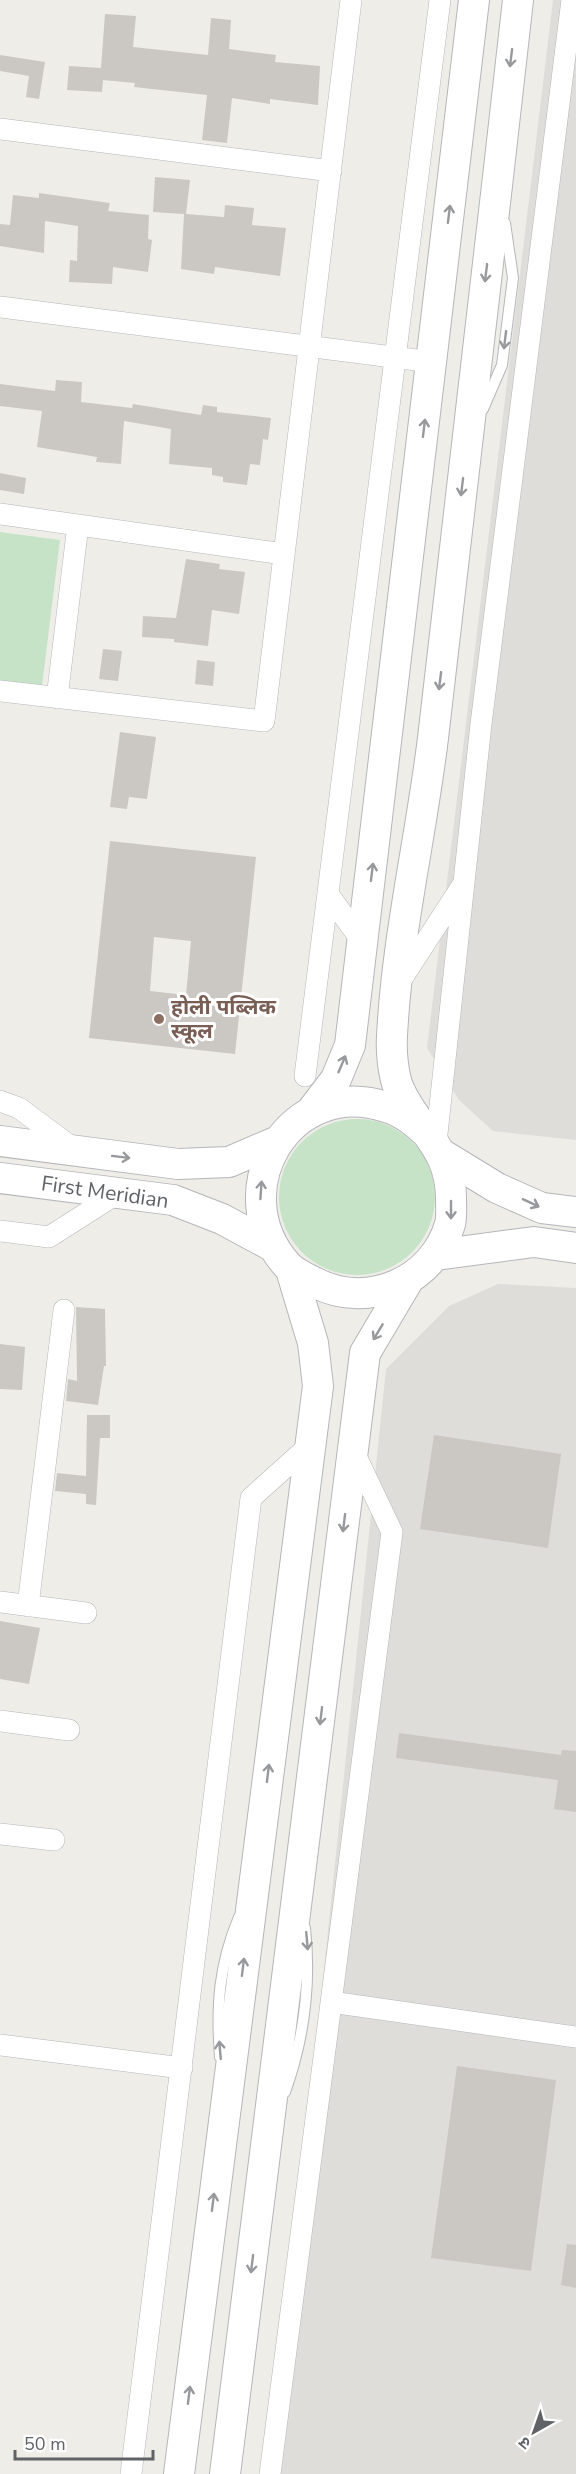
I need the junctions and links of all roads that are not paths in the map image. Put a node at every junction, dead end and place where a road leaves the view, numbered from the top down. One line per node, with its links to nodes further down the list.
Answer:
1 (348, 0): 7 (street)
2 (440, 0): 10 (street)
3 (474, 0): 11 (street, one-way to 3)
4 (518, 0): 24 (street, one-way to 24)
5 (572, 0): 21 (street)
6 (0, 129): 7 (street)
7 (331, 171): 9 (street)
8 (0, 307): 9 (street)
9 (310, 346): 10 (street); 15 (street)
10 (394, 357): 11 (street); 22 (street)
11 (432, 362): 14 (street, one-way to 11)
12 (0, 514): 13 (street)
13 (78, 525): 15 (street); 19 (street)
14 (412, 528): 16 (lane); 20 (street)
15 (284, 554): 19 (street)
16 (393, 581)
17 (383, 670): 20 (lane)
18 (0, 691): 19 (street)
19 (57, 698)
20 (387, 747): 23 (street, one-way to 20)
21 (464, 883): 24 (street); 30 (street)
22 (328, 894): 23 (street); 25 (street)
23 (364, 944): 27 (street, one-way to 23)
24 (397, 986): 30 (street)
25 (306, 1076)
26 (0, 1101): 31 (street)
27 (310, 1113): 28 (street); 30 (street)
28 (278, 1141): 31 (street, First Meridian, one-way to 28); 36 (street, one-way to 28)
29 (0, 1142): 31 (street, First Meridian)
30 (436, 1145): 34 (street, one-way to 34); 38 (street, one-way to 38)
31 (77, 1151)
32 (0, 1179): 33 (street, First Meridian)
33 (118, 1193): 35 (street); 36 (street, First Meridian)
34 (576, 1212)
35 (0, 1231)
36 (272, 1246): 39 (street)
37 (575, 1248): 38 (street)
38 (436, 1255): 40 (street)
39 (291, 1270): 40 (street); 42 (street)
40 (407, 1282): 43 (street, one-way to 43)
41 (64, 1310): 45 (street)
42 (310, 1445): 54 (street); 56 (street, one-way to 42)
43 (353, 1450): 51 (street); 57 (street, one-way to 57)
44 (0, 1602): 45 (street)
45 (28, 1606): 46 (street)
46 (86, 1613)
47 (0, 1721): 48 (street)
48 (69, 1730)
49 (0, 1834): 50 (street)
50 (54, 1840)
51 (331, 2002): 52 (street); 58 (street)
52 (576, 2037)
53 (0, 2045): 54 (street)
54 (182, 2068): 55 (street)
55 (131, 2474)
56 (179, 2474)
57 (225, 2474)
58 (270, 2474)

